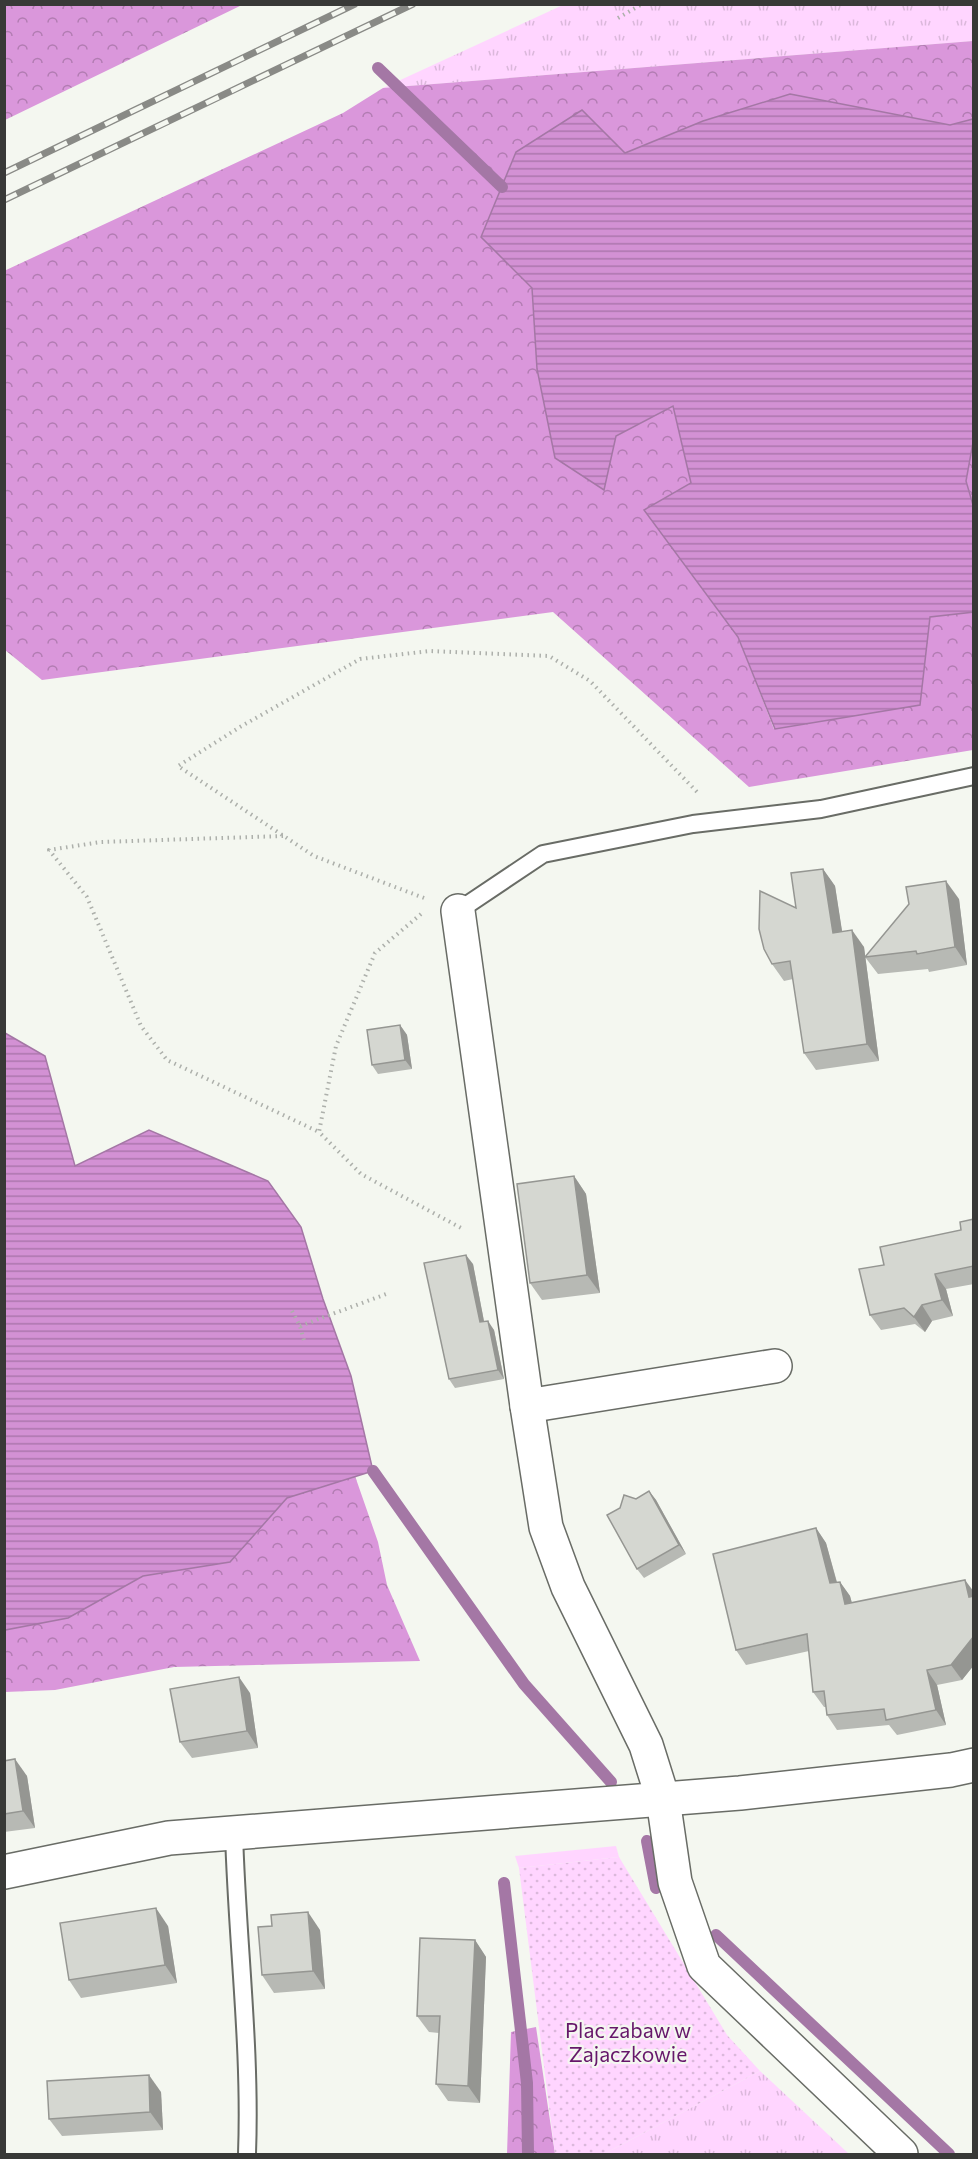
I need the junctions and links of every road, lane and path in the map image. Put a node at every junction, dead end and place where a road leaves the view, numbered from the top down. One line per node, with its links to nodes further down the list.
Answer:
1 (642, 4): 2 (path)
2 (618, 18)
3 (974, 776): 4 (lane)
4 (724, 820): 5 (path); 6 (lane)
5 (284, 836): 6 (path); 7 (path)
6 (447, 907): 7 (path); 8 (street)
7 (319, 1132): 8 (path)
8 (504, 1242): 14 (street)
9 (389, 1293): 11 (path)
10 (292, 1311): 11 (path)
11 (300, 1326): 12 (path)
12 (305, 1344)
13 (775, 1366): 14 (street)
14 (527, 1406): 16 (street)
15 (974, 1765): 16 (street)
16 (663, 1799): 17 (street); 20 (street)
17 (234, 1833): 18 (street); 19 (lane)
18 (4, 1872)
19 (247, 2154)
20 (901, 2154)

